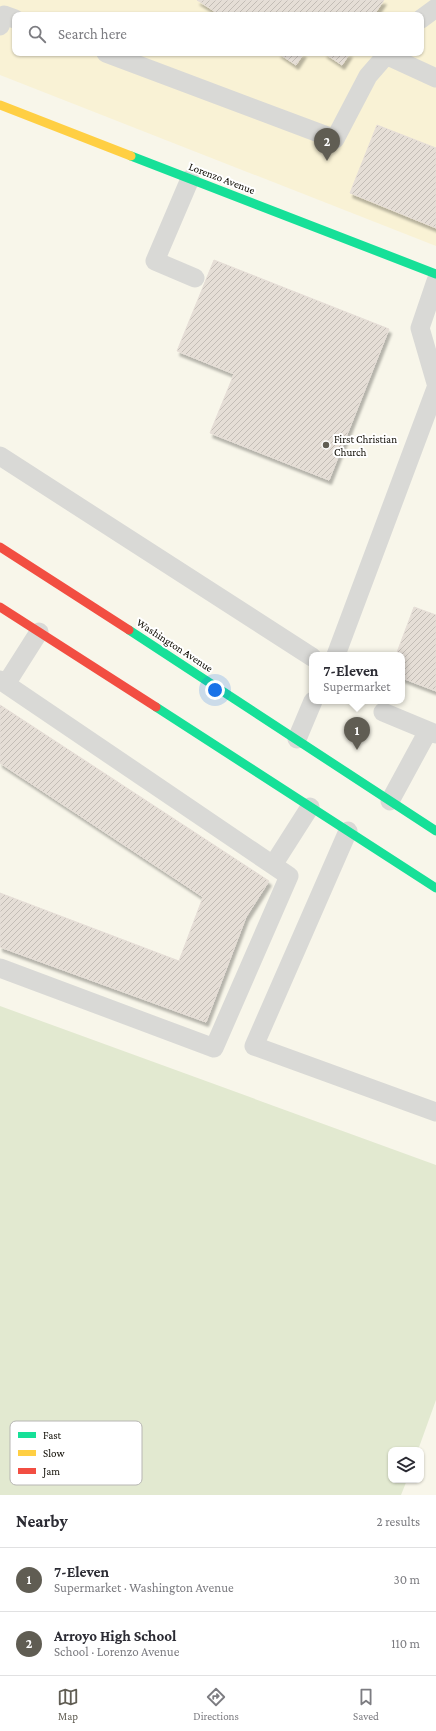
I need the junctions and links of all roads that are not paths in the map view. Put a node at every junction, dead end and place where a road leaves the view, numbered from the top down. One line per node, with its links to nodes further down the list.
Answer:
1 (436, 8): 3 (lane)
2 (12, 18): 4 (lane)
3 (424, 18)
4 (0, 26)
5 (114, 56): 6 (lane)
6 (385, 56)
7 (391, 56): 8 (lane)
8 (436, 78)
9 (0, 105): 10 (main road, Lorenzo Avenue)
10 (190, 179): 11 (main road, Lorenzo Avenue); 12 (lane)
11 (436, 274)
12 (195, 278)
13 (436, 281): 14 (lane)
14 (436, 383)
15 (436, 388): 20 (lane)
16 (0, 456): 21 (lane)
17 (0, 547): 26 (main road, Washington Avenue)
18 (0, 607): 19 (main road)
19 (39, 632): 22 (lane); 28 (main road)
20 (337, 652)
21 (309, 655)
22 (3, 682): 31 (lane)
23 (312, 704): 26 (lane)
24 (383, 712): 25 (lane)
25 (432, 733): 27 (lane)
26 (297, 739): 27 (main road, Washington Avenue)
27 (390, 801): 30 (main road, Washington Avenue)
28 (310, 807): 29 (main road); 31 (lane)
29 (348, 831): 32 (main road); 34 (lane)
30 (436, 831)
31 (273, 865): 33 (lane)
32 (436, 888)
33 (0, 968)
34 (436, 1112)

